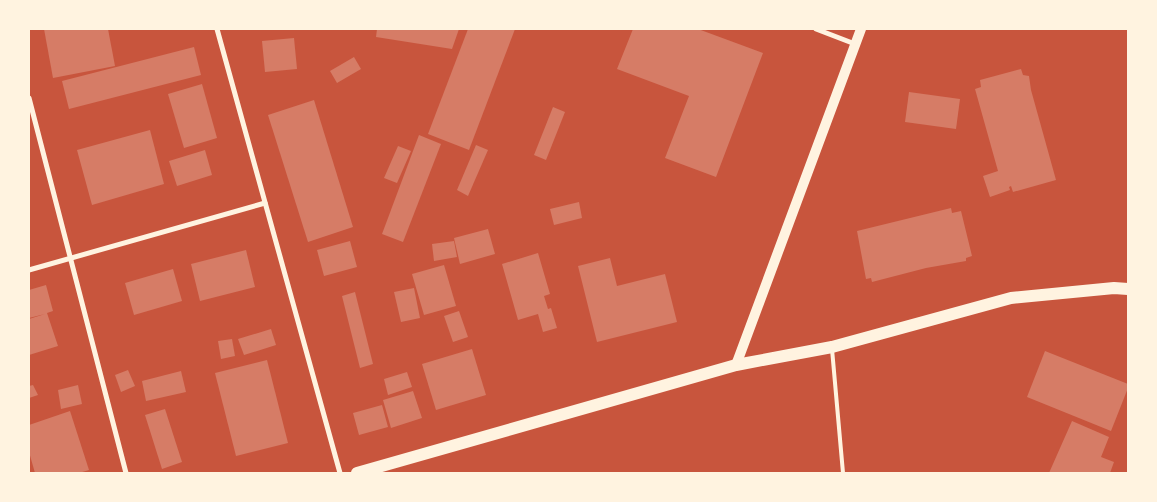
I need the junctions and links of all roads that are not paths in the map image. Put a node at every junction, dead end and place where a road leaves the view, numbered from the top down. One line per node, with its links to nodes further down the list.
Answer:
1 (217, 29): 6 (street)
2 (816, 29): 4 (street)
3 (861, 29): 4 (main road)
4 (856, 44): 11 (main road)
5 (29, 98): 7 (street)
6 (265, 203): 7 (street); 13 (street)
7 (70, 258): 8 (street); 12 (street)
8 (29, 270)
9 (1128, 288): 10 (main road)
10 (832, 347): 11 (main road); 15 (lane)
11 (736, 365): 14 (main road)
12 (126, 473)
13 (340, 473)
14 (357, 473)
15 (843, 473)

